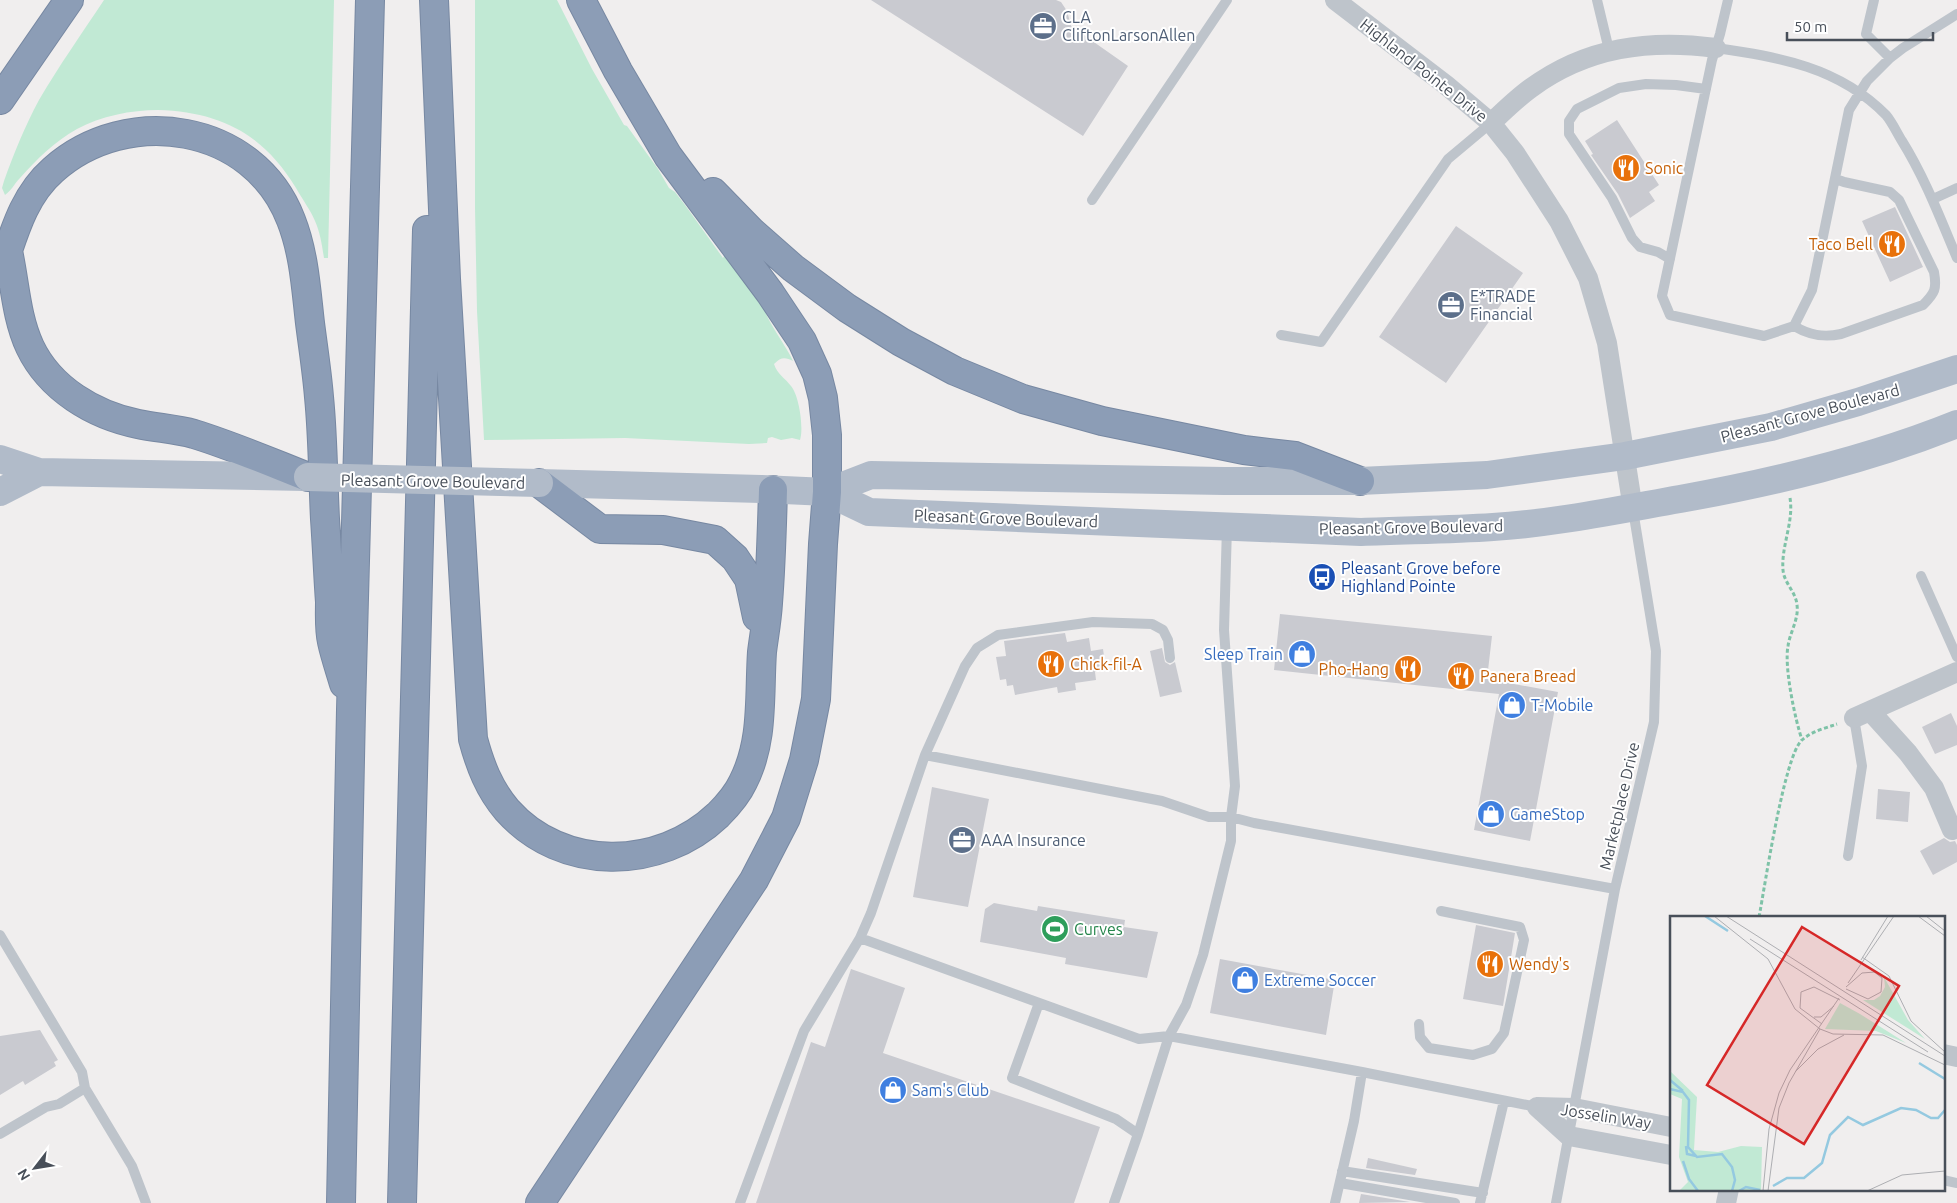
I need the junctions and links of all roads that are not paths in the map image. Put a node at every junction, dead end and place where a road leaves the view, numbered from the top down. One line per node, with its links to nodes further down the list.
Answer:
1 (69, 0): 16 (highway)
2 (370, 0): 46 (highway)
3 (434, 0): 42 (highway); 79 (highway)
4 (580, 0): 17 (highway)
5 (1227, 0): 22 (lane)
6 (1335, 0): 18 (street, Highland Pointe Drive)
7 (1597, 0): 12 (lane)
8 (1728, 0): 11 (lane)
9 (1874, 0): 13 (lane)
10 (1957, 14): 13 (lane)
11 (1716, 48): 12 (street); 14 (lane); 15 (lane)
12 (1608, 50): 18 (street)
13 (1890, 58): 15 (lane)
14 (1706, 90): 24 (lane); 24 (lane)
15 (1859, 93): 19 (lane); 21 (lane)
16 (0, 100)
17 (643, 112): 34 (highway); 38 (highway)
18 (1491, 123): 27 (lane); 30 (street, Highland Pointe Drive)
19 (1836, 179): 26 (lane); 26 (lane)
20 (1957, 188): 21 (lane)
21 (1933, 199): 23 (lane)
22 (1092, 200)
23 (1957, 258)
24 (1670, 260): 26 (lane)
25 (4, 262): 33 (highway); 46 (highway)
26 (1794, 326)
27 (1281, 335)
28 (1957, 369): 30 (main road, Pleasant Grove Boulevard)
29 (1957, 424): 39 (main road, Pleasant Grove Boulevard)
30 (1625, 456): 34 (main road, Pleasant Grove Boulevard); 39 (street, Highland Pointe Drive)
31 (0, 459): 32 (main road, Pleasant Grove Boulevard)
32 (39, 472): 33 (main road, Pleasant Grove Boulevard); 37 (main road, Pleasant Grove Boulevard)
33 (308, 478): 35 (main road, Pleasant Grove Boulevard, bridge)
34 (1360, 481): 38 (main road, Pleasant Grove Boulevard)
35 (539, 483): 36 (main road, Pleasant Grove Boulevard); 42 (highway)
36 (773, 490): 38 (main road, Pleasant Grove Boulevard); 42 (highway)
37 (0, 492)
38 (827, 492): 40 (main road, Pleasant Grove Boulevard); 80 (highway)
39 (1633, 508): 40 (main road, Pleasant Grove Boulevard); 52 (lane, Marketplace Drive)
40 (1226, 526): 49 (lane)
41 (1921, 576): 43 (lane)
42 (762, 653)
43 (1957, 656)
44 (1170, 658): 48 (lane)
45 (1957, 672): 47 (street)
46 (351, 710): 78 (highway)
47 (1862, 715): 50 (street); 51 (lane)
48 (925, 755): 49 (lane); 55 (lane)
49 (1231, 817): 52 (lane); 58 (lane)
50 (1952, 830)
51 (1848, 856)
52 (1616, 888): 65 (lane, Marketplace Drive)
53 (1441, 911): 57 (lane)
54 (0, 935): 62 (lane)
55 (860, 938): 56 (lane); 81 (lane)
56 (1039, 1003): 58 (lane); 68 (lane)
57 (1419, 1024)
58 (1169, 1036): 61 (lane); 68 (lane)
59 (1944, 1054): 60 (street)
60 (1957, 1057)
61 (1362, 1072): 63 (lane); 71 (lane)
62 (85, 1088): 67 (lane); 77 (lane)
63 (1504, 1101): 64 (lane); 76 (lane)
64 (1537, 1108): 65 (street, Josselin Way); 69 (street, Josselin Way)
65 (1574, 1108): 66 (street, Josselin Way); 69 (lane, Marketplace Drive)
66 (1670, 1128)
67 (0, 1134)
68 (1138, 1134): 82 (lane)
69 (1569, 1136): 70 (street, Josselin Way); 85 (lane)
70 (1670, 1155)
71 (1342, 1171): 73 (lane); 76 (lane)
72 (1944, 1180): 74 (lane)
73 (1340, 1183): 83 (lane); 84 (lane)
74 (1957, 1183)
75 (1729, 1190): 86 (street)
76 (1482, 1198)
77 (146, 1203)
78 (341, 1203)
79 (402, 1203)
80 (540, 1203)
81 (740, 1203)
82 (1114, 1203)
83 (1335, 1203)
84 (1455, 1203)
85 (1556, 1203)
86 (1726, 1203)

